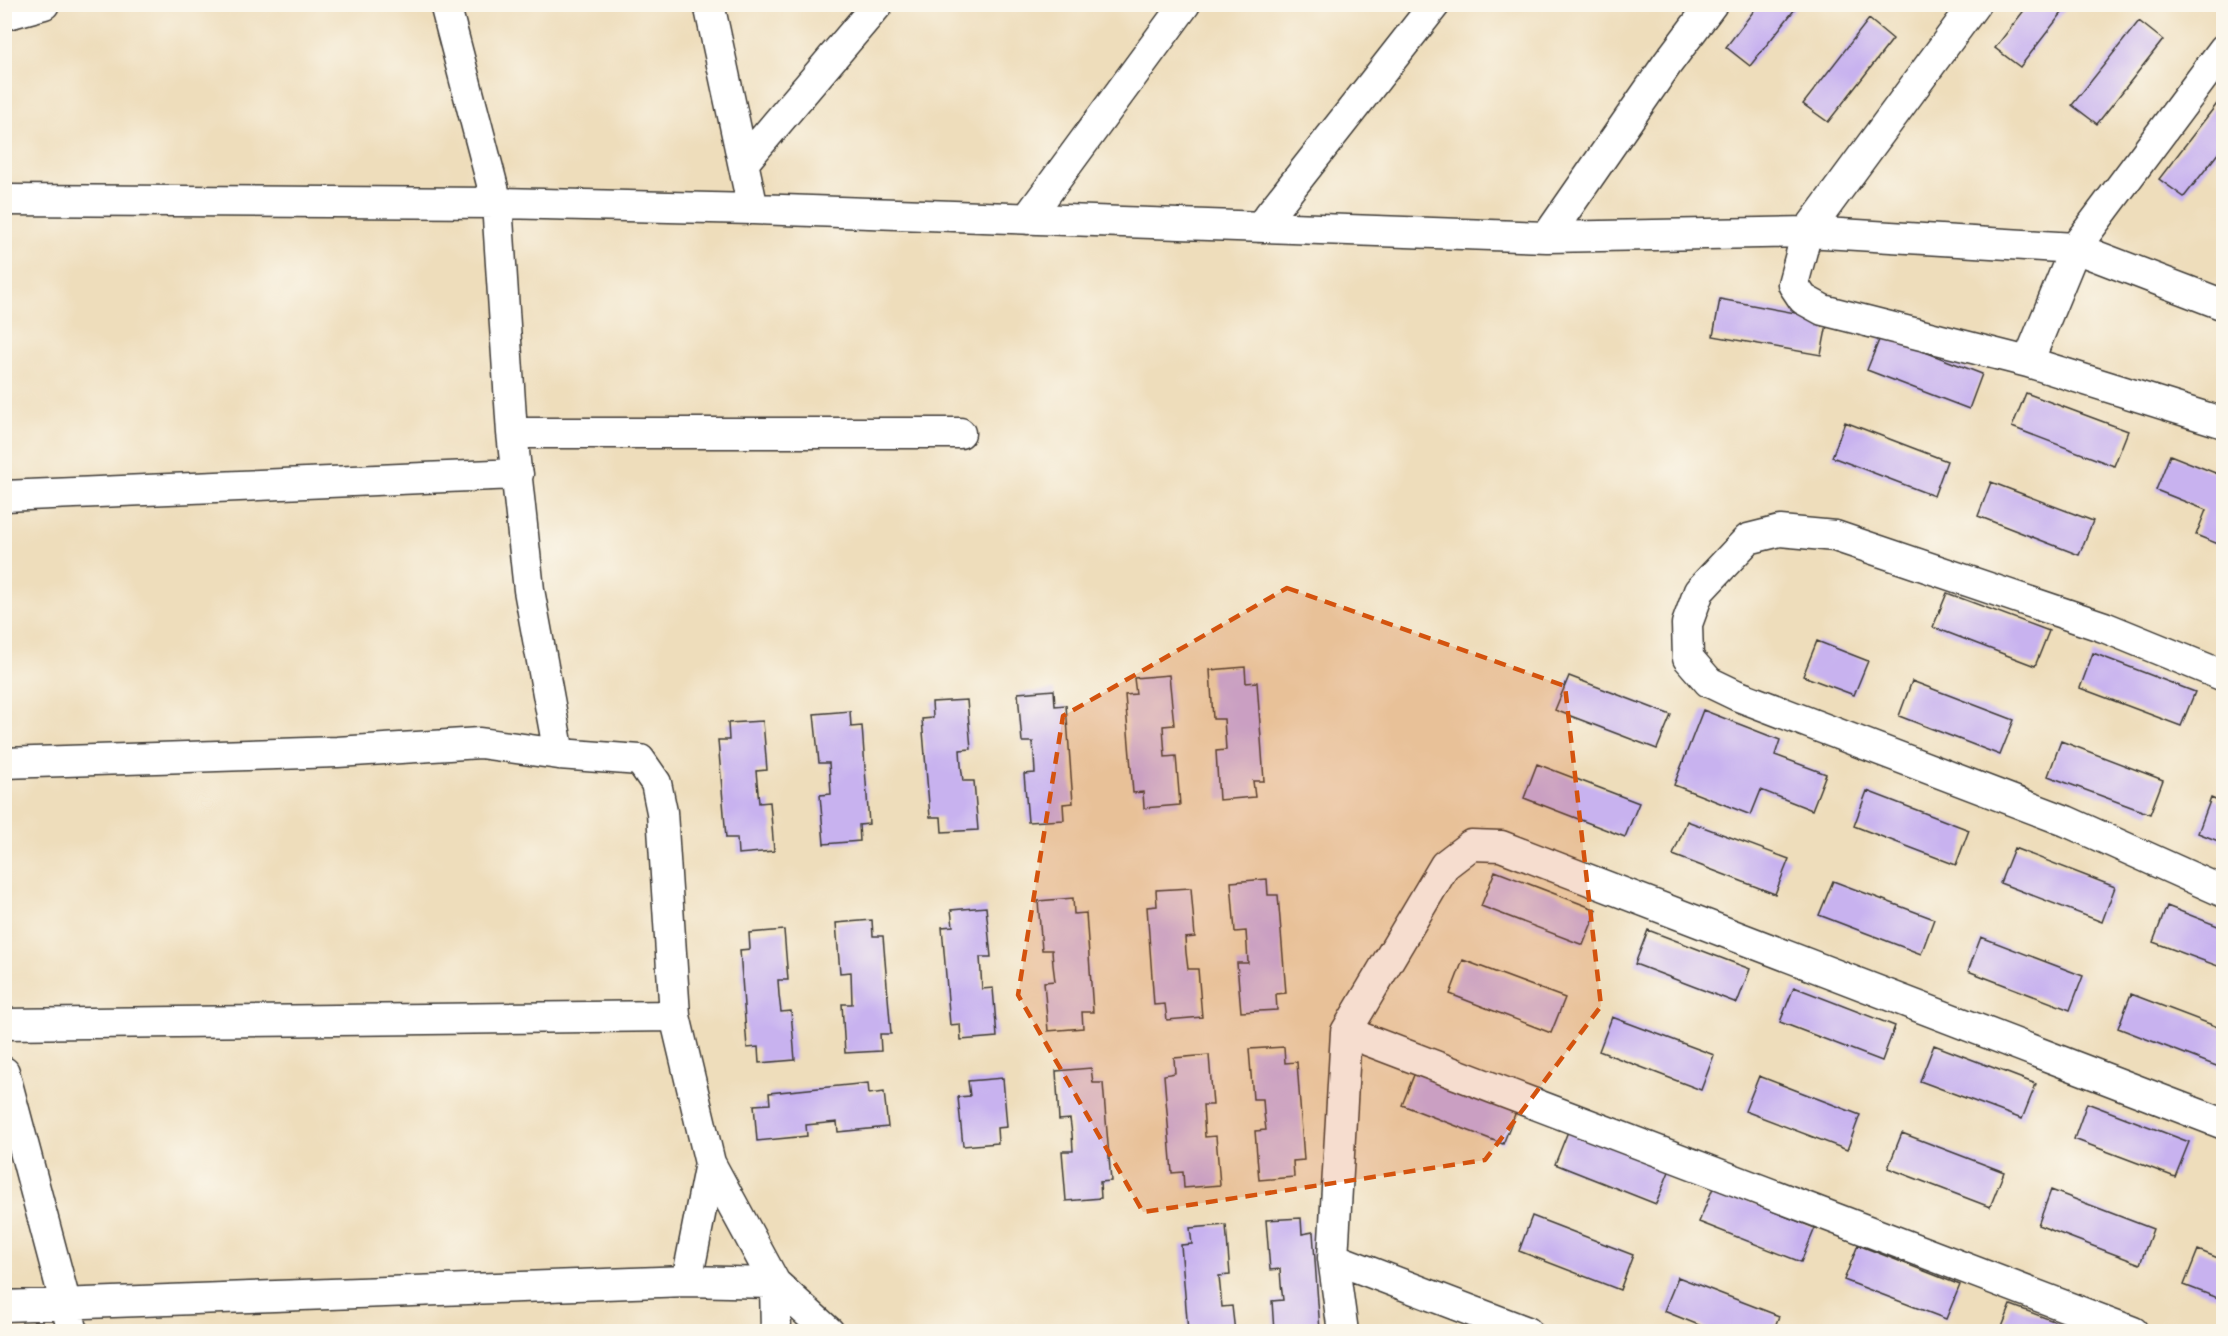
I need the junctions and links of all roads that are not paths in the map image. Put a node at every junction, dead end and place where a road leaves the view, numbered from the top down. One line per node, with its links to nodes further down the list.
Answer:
1 (44, 4): 9 (street)
2 (445, 4): 13 (street)
3 (709, 4): 11 (street)
4 (878, 4): 11 (street)
5 (1185, 4): 15 (street)
6 (1436, 4): 16 (street)
7 (1712, 4): 18 (street)
8 (1975, 4): 17 (street)
9 (4, 15)
10 (2223, 49): 19 (street)
11 (744, 162): 14 (street)
12 (4, 200): 13 (street)
13 (497, 203): 14 (street); 23 (street)
14 (753, 208): 15 (street)
15 (1027, 219): 16 (street)
16 (1260, 227): 18 (street)
17 (1807, 232): 18 (street); 19 (street); 21 (street)
18 (1547, 237)
19 (2075, 248): 20 (street); 21 (street)
20 (2223, 305)
21 (2028, 362): 22 (street)
22 (2223, 423)
23 (512, 433): 24 (street); 25 (street)
24 (960, 433)
25 (518, 474): 26 (street); 28 (street)
26 (4, 496)
27 (2223, 676): 30 (street)
28 (559, 754): 29 (street); 31 (street)
29 (4, 763)
30 (2223, 892)
31 (675, 1016): 32 (street); 36 (street)
32 (4, 1024)
33 (1346, 1032): 35 (street); 37 (street); 46 (street)
34 (4, 1072): 41 (street)
35 (2223, 1124)
36 (710, 1163): 38 (street); 39 (street)
37 (1333, 1258): 44 (street); 45 (street)
38 (687, 1281): 39 (street); 41 (street)
39 (775, 1283): 42 (street); 43 (street)
40 (4, 1306): 41 (street)
41 (70, 1319)
42 (776, 1332)
43 (829, 1332)
44 (1343, 1332)
45 (1527, 1332)
46 (2133, 1332)

